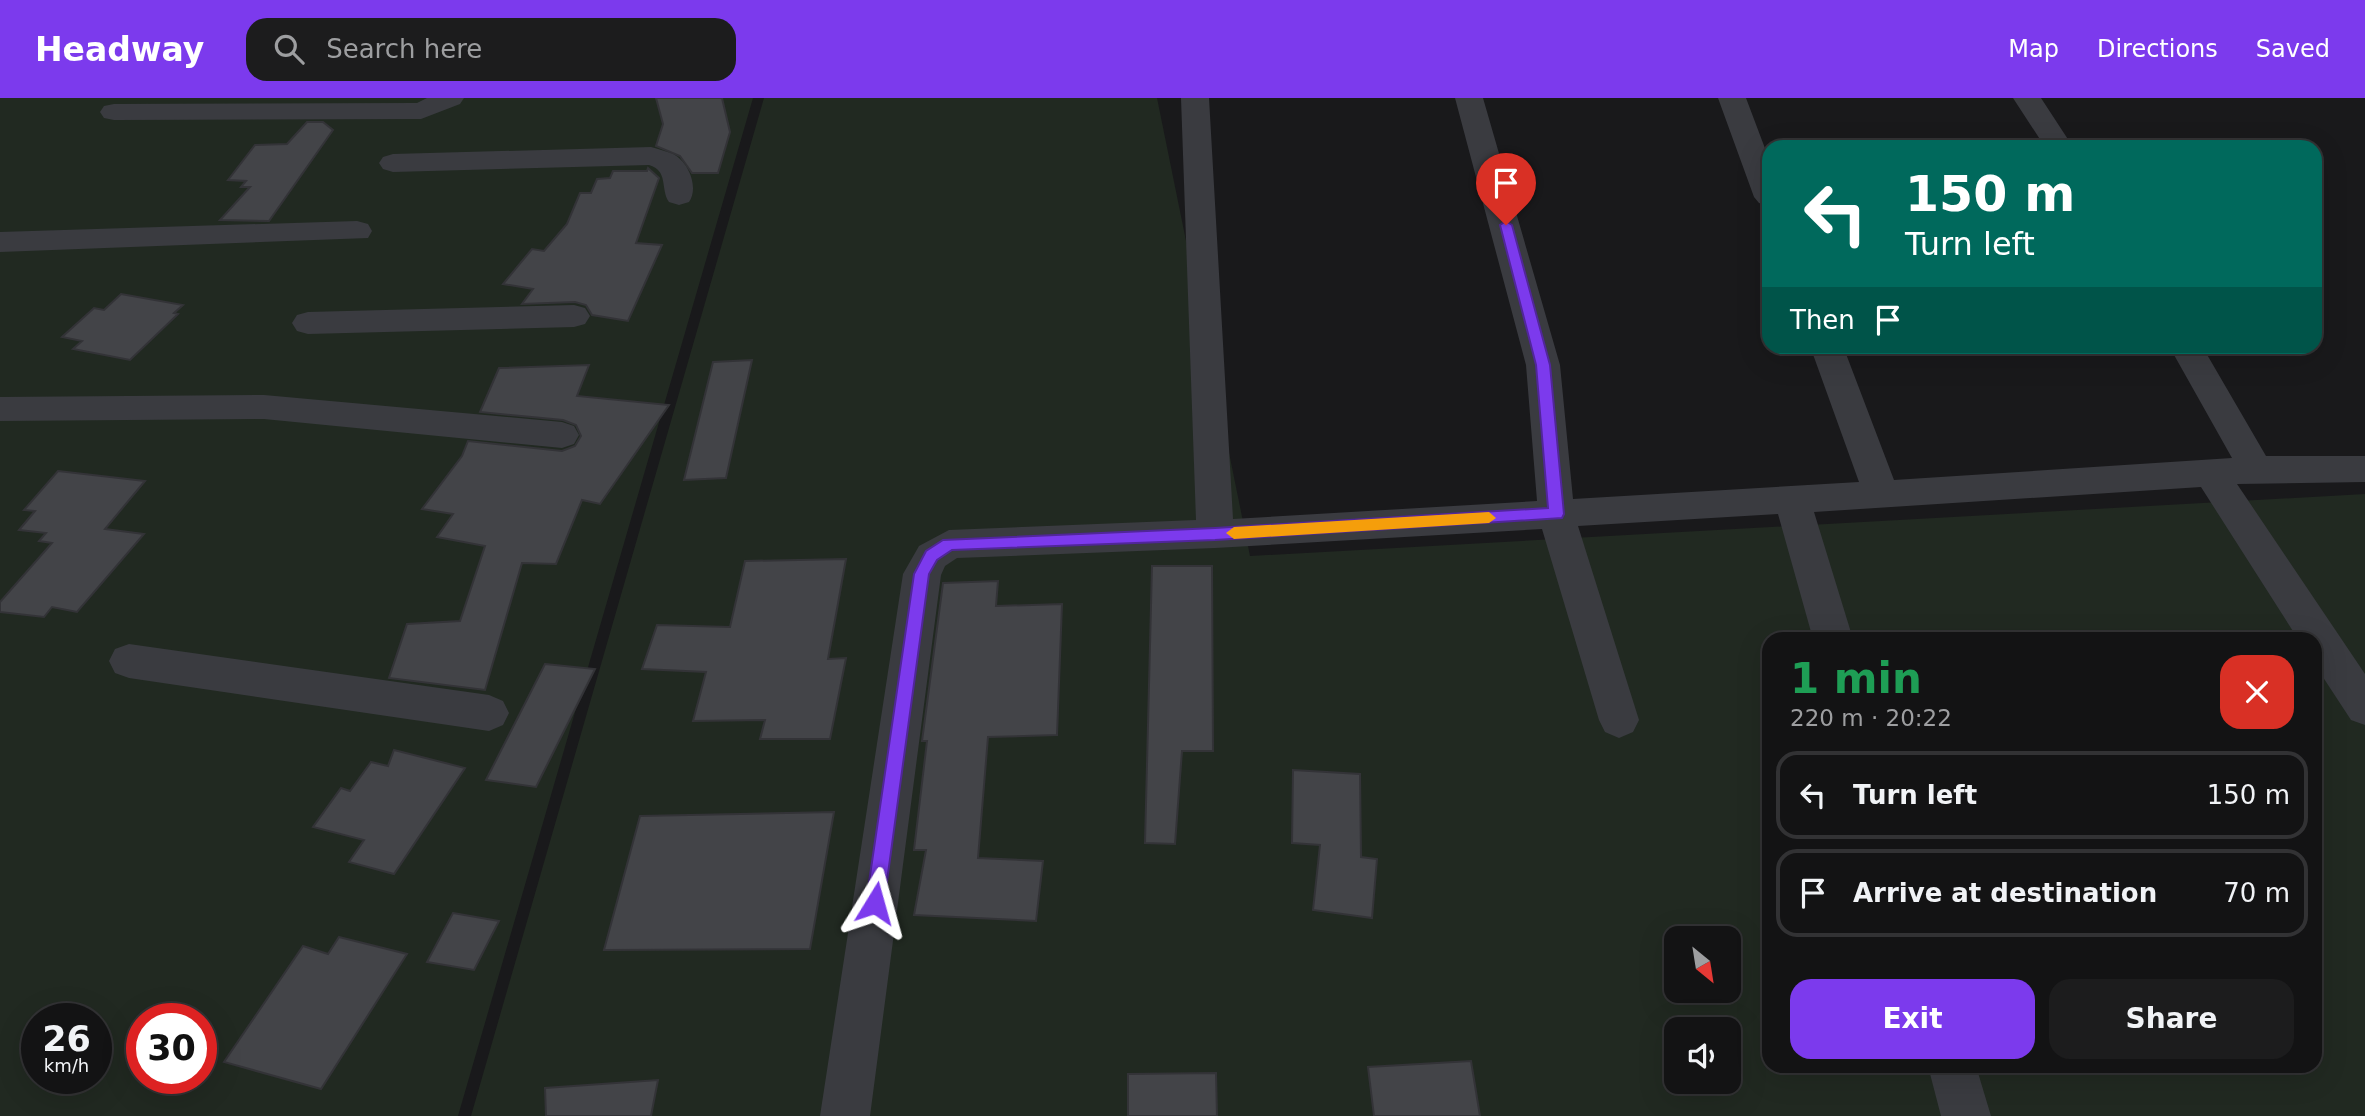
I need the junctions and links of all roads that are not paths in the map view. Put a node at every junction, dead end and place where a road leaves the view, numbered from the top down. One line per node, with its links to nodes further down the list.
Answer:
1 (450, 98): 6 (street)
2 (1195, 98): 25 (street)
3 (1469, 98): 24 (street)
4 (1732, 98): 9 (street)
5 (2027, 98): 7 (street)
6 (114, 112)
7 (2054, 140)
8 (642, 141): 10 (street)
9 (1762, 178)
10 (679, 196)
11 (357, 231): 12 (street)
12 (0, 242)
13 (574, 316): 14 (street)
14 (308, 323)
15 (1829, 354): 22 (street)
16 (2190, 354): 19 (street)
17 (0, 410): 18 (street)
18 (562, 435)
19 (2256, 469): 20 (street); 21 (street)
20 (2365, 469)
21 (2210, 472): 22 (street); 27 (street)
22 (1882, 495): 23 (street)
23 (1792, 500): 24 (street); 26 (street)
24 (1556, 514): 25 (street); 32 (street)
25 (1215, 534): 34 (street)
26 (1831, 632)
27 (2315, 632)
28 (2322, 643): 30 (street)
29 (129, 662): 31 (street)
30 (2365, 708)
31 (489, 713)
32 (1619, 720)
33 (1954, 1073): 35 (street)
34 (845, 1116)
35 (1966, 1116)

